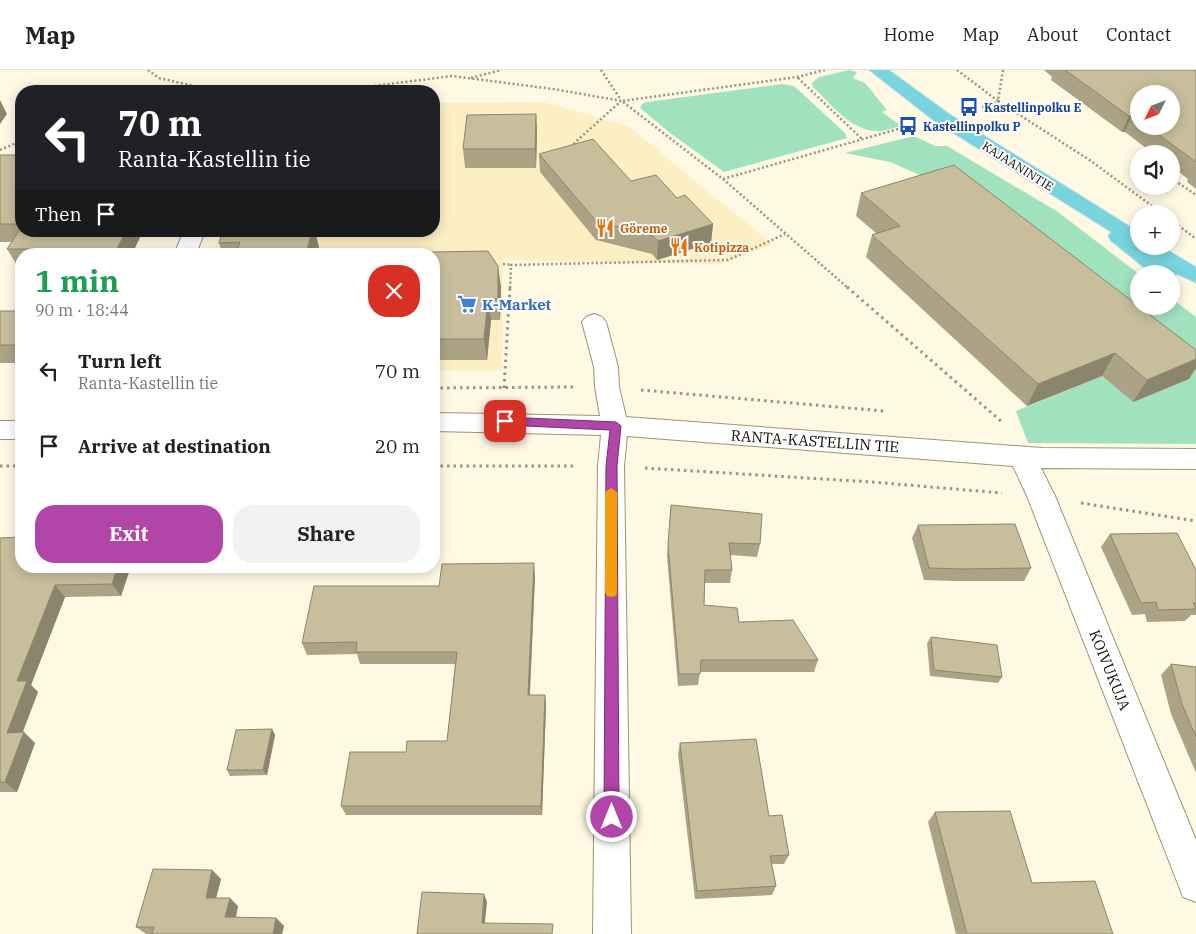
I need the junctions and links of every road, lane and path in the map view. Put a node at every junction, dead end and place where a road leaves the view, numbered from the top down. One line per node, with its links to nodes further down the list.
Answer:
1 (148, 70): 10 (path)
2 (501, 70): 9 (path)
3 (601, 70): 12 (path)
4 (826, 70): 8 (path)
5 (878, 70): 24 (main road, KAJAANINTIE)
6 (957, 70): 13 (path)
7 (1003, 70): 13 (path)
8 (797, 77): 12 (path); 16 (path)
9 (468, 79): 11 (path); 12 (path)
10 (189, 85)
11 (381, 85)
12 (622, 101): 19 (path); 20 (path)
13 (998, 101): 14 (path); 23 (path)
14 (978, 107)
15 (908, 126): 16 (path)
16 (862, 140): 20 (path)
17 (15, 144): 18 (path)
18 (0, 150)
19 (566, 150)
20 (723, 179): 26 (path)
21 (1180, 184): 22 (path)
22 (1196, 196)
23 (1151, 205)
24 (1085, 208): 27 (main road, KAJAANINTIE); 32 (main road, KAJAANINTIE)
25 (1180, 226): 28 (path)
26 (785, 234): 31 (path); 42 (path)
27 (1130, 236)
28 (1196, 238)
29 (1161, 255): 33 (main road)
30 (503, 264): 31 (path)
31 (511, 265): 37 (path)
32 (1155, 265)
33 (1196, 276)
34 (1180, 285): 35 (main road)
35 (1196, 297)
36 (594, 322): 39 (street)
37 (505, 421): 38 (street, RANTA-KASTELLIN TIE); 39 (street, RANTA-KASTELLIN TIE)
38 (440, 422)
39 (616, 426): 42 (street, RANTA-KASTELLIN TIE); 47 (street)
40 (0, 430): 41 (street)
41 (15, 430)
42 (1022, 457): 43 (street, RANTA-KASTELLIN TIE); 48 (street, KOIVUKUJA)
43 (1196, 459)
44 (0, 466): 45 (path)
45 (15, 466)
46 (440, 466): 47 (path)
47 (611, 466): 48 (path); 51 (street)
48 (1041, 496): 49 (path); 50 (street, KOIVUKUJA)
49 (1196, 520)
50 (1196, 884)
51 (612, 934)

